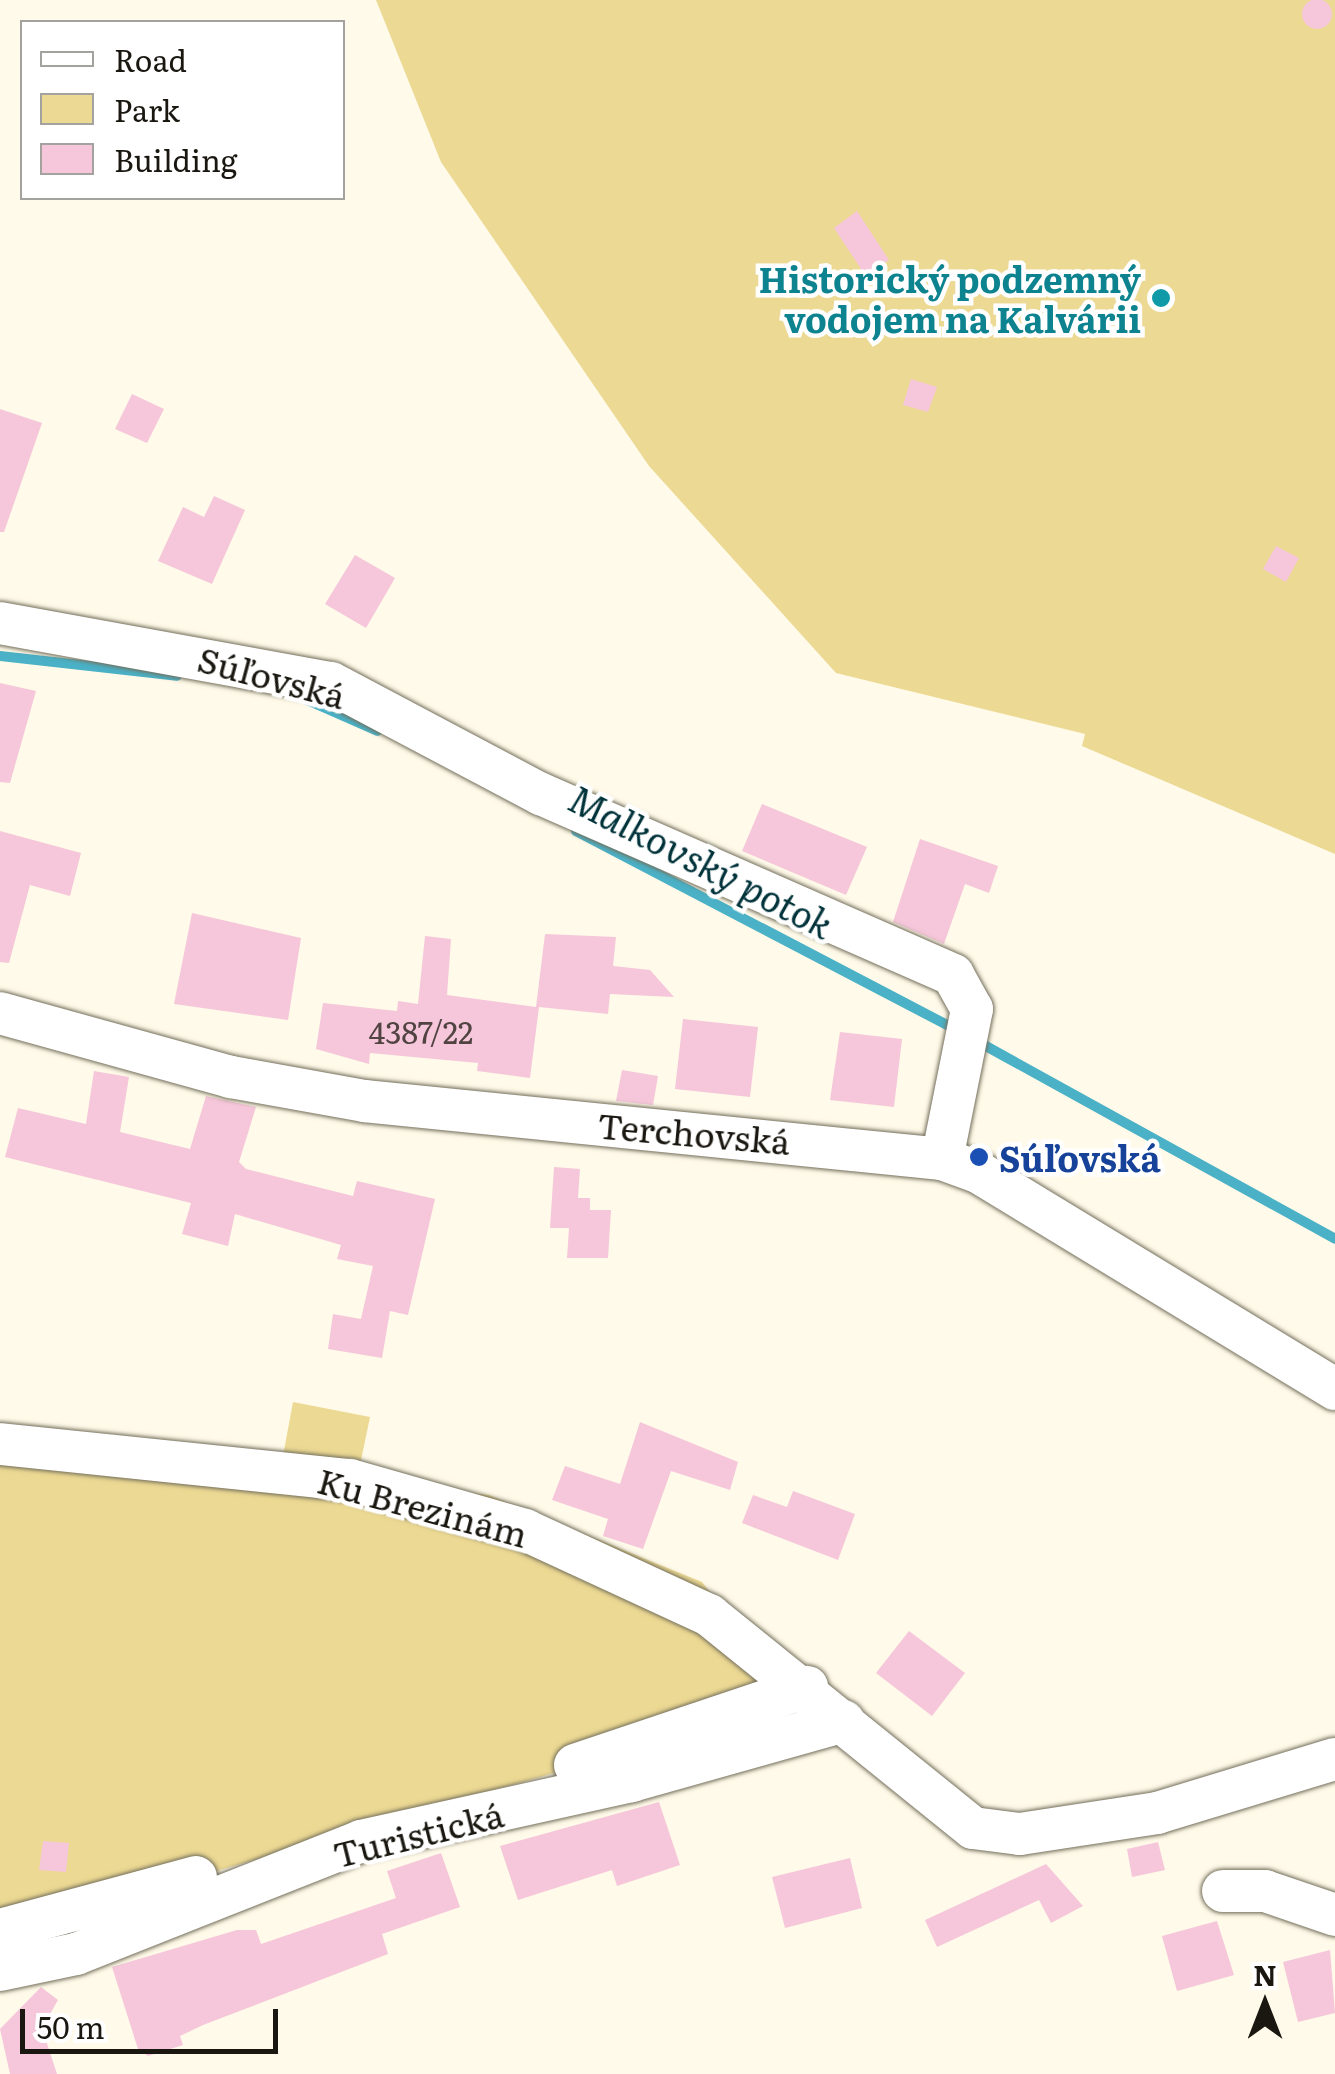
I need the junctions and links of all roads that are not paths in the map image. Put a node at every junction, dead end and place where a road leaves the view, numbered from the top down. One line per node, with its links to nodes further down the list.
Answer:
1 (0, 623): 3 (street, Súľovská)
2 (0, 1013): 3 (street, Terchovská)
3 (942, 1160): 4 (street, Terchovská)
4 (1335, 1389)
5 (0, 1444): 6 (street, Ku Brezinám)
6 (807, 1687): 7 (street, Ku Brezinám); 11 (street, Turistická)
7 (844, 1721): 8 (street, Ku Brezinám); 12 (street, Turistická)
8 (1335, 1759)
9 (1223, 1891): 10 (street)
10 (1335, 1915)
11 (0, 1930)
12 (0, 1970)

